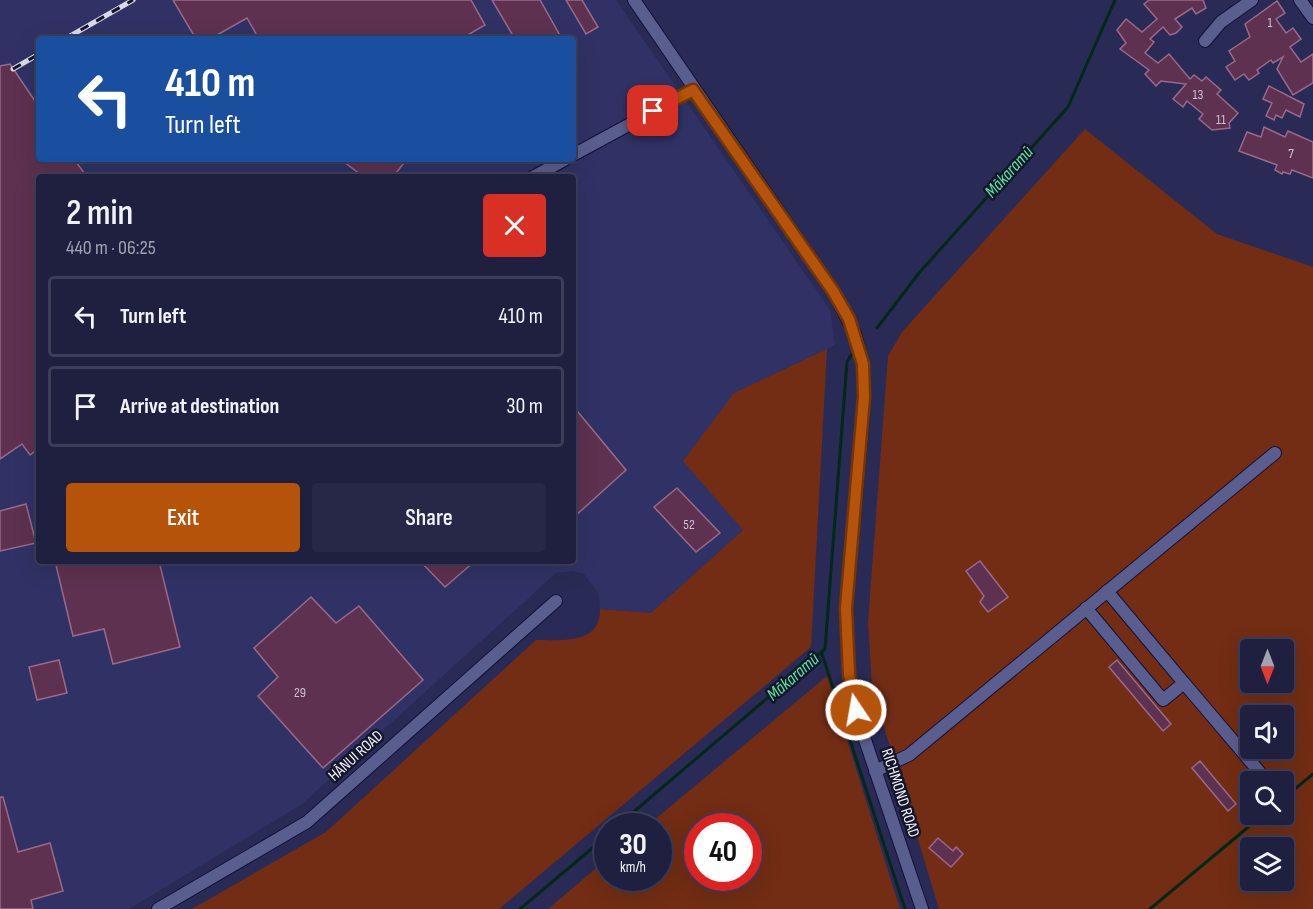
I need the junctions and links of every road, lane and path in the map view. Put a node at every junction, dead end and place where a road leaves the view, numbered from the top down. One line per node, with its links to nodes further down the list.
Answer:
1 (634, 0): 6 (street, RICHMOND ROAD)
2 (1252, 0): 5 (street)
3 (1300, 0): 4 (street)
4 (1313, 18)
5 (1206, 41)
6 (693, 90): 7 (street); 15 (street, RICHMOND ROAD)
7 (576, 153)
8 (560, 162): 9 (street)
9 (538, 174)
10 (1275, 453): 11 (street)
11 (1107, 591): 13 (street); 14 (street)
12 (556, 601): 17 (street, HĀNUI ROAD)
13 (1086, 608): 14 (street); 15 (street)
14 (1184, 683): 16 (street)
15 (875, 771): 18 (street, RICHMOND ROAD)
16 (1259, 771)
17 (158, 909)
18 (922, 909)

